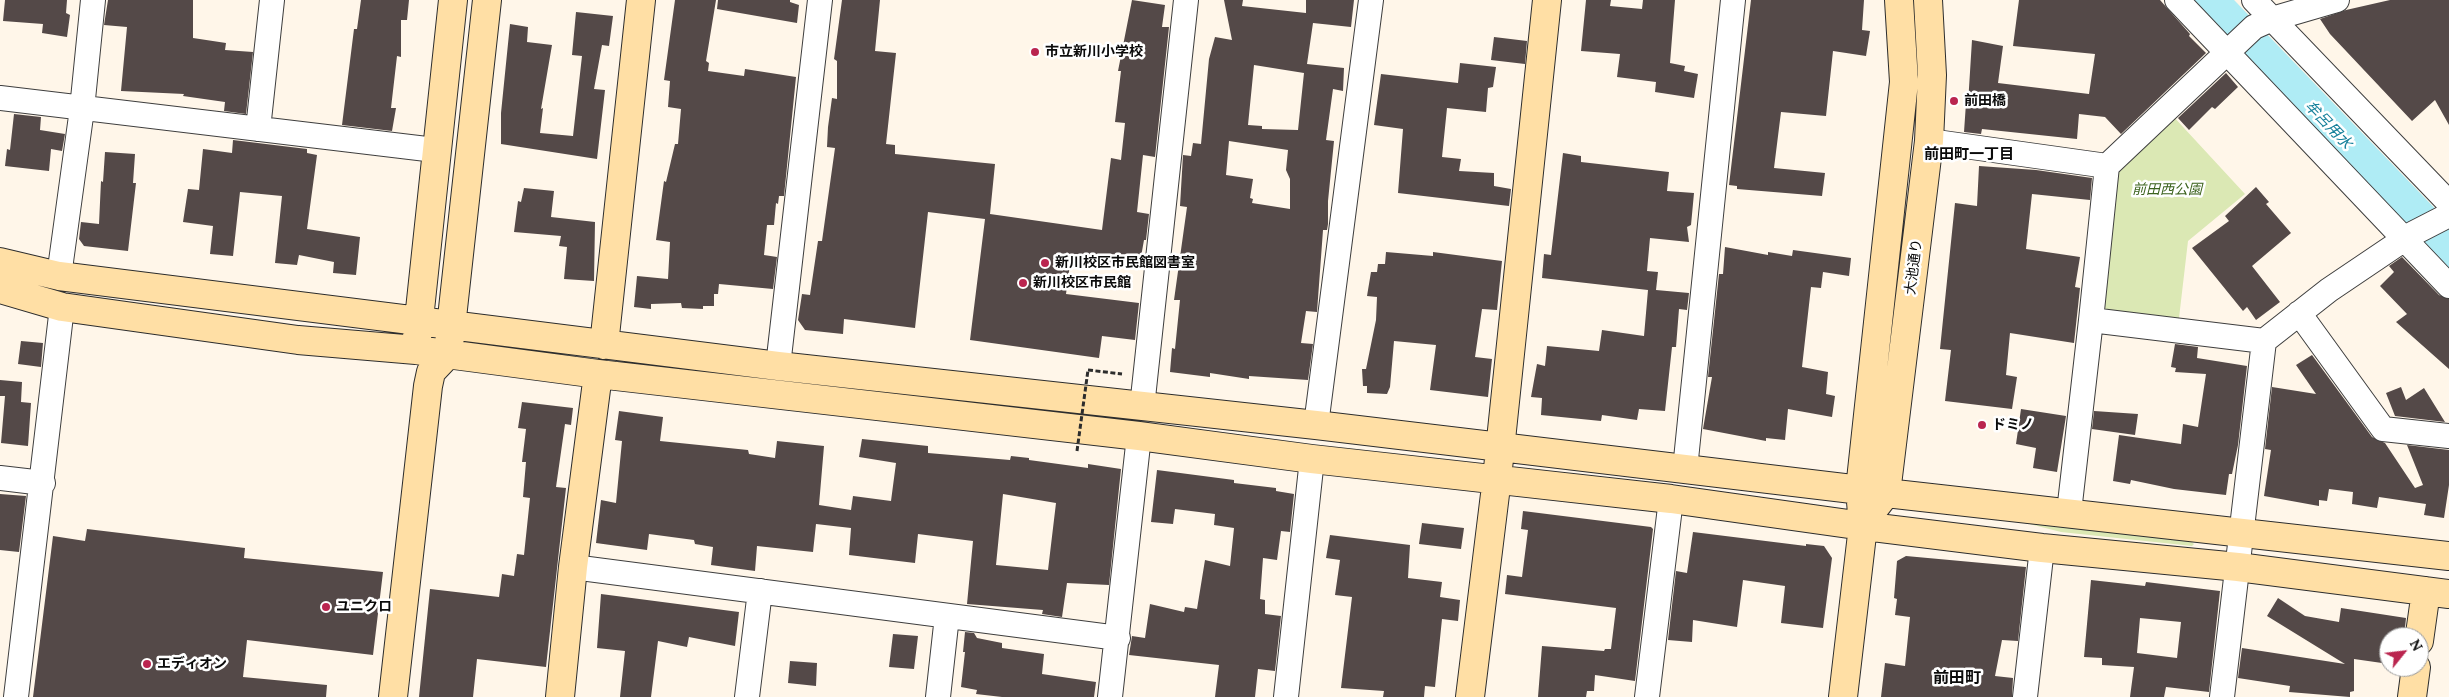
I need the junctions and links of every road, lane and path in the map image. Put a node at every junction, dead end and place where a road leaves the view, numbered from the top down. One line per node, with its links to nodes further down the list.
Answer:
1 (93, 0): 19 (street)
2 (272, 0): 20 (street)
3 (453, 0): 22 (street)
4 (487, 0): 35 (street)
5 (642, 0): 37 (street)
6 (820, 0): 39 (street)
7 (1186, 0): 42 (street)
8 (1371, 0): 43 (street)
9 (1548, 0): 46 (street)
10 (1733, 0): 49 (street)
11 (1899, 0): 53 (street, 大池通り)
12 (1928, 0): 21 (street, 大池通り)
13 (2177, 0): 17 (street)
14 (2254, 0): 16 (street)
15 (2337, 0): 16 (street)
16 (2263, 23): 17 (street); 24 (street)
17 (2229, 49): 23 (street); 26 (street)
18 (0, 98): 19 (street)
19 (82, 109): 20 (street); 28 (street)
20 (258, 129): 22 (street)
21 (1929, 141): 23 (street); 53 (street, 大池通り)
22 (435, 150): 33 (street)
23 (2107, 166): 34 (street)
24 (2449, 202)
25 (2441, 218): 26 (street)
26 (2408, 237): 29 (street); 32 (street)
27 (0, 262): 28 (street)
28 (59, 276): 33 (street)
29 (2449, 286)
30 (0, 289): 31 (street)
31 (62, 307): 38 (street); 52 (street)
32 (2300, 313): 36 (street); 45 (street)
33 (418, 320): 35 (street); 38 (street)
34 (2092, 320): 36 (street); 55 (street)
35 (451, 325): 37 (street); 38 (street)
36 (2264, 341): 57 (street)
37 (604, 345): 39 (street)
38 (432, 359): 41 (street); 69 (street)
39 (778, 366): 42 (street)
40 (1088, 370): 47 (path, bridge)
41 (598, 374): 44 (street); 61 (street)
42 (1142, 407): 43 (street)
43 (1316, 425): 46 (street)
44 (1139, 436): 48 (street); 66 (street)
45 (2449, 436)
46 (1500, 446): 49 (street); 51 (street)
47 (1077, 451)
48 (1312, 459): 51 (street); 74 (street)
49 (1685, 469): 53 (street)
50 (0, 478): 52 (street)
51 (1497, 478): 54 (street); 75 (street)
52 (43, 483): 68 (street)
53 (1873, 491): 55 (street); 56 (street, 大池通り)
54 (1671, 499): 56 (street); 76 (street)
55 (2069, 512): 57 (street)
56 (1863, 526): 58 (street); 77 (street, 大池通り)
57 (2242, 531): 59 (street); 60 (street)
58 (2042, 548): 60 (street); 78 (street)
59 (2449, 556)
60 (2238, 566): 63 (street); 79 (street)
61 (573, 567): 62 (street); 70 (street)
62 (760, 591): 64 (street); 71 (street)
63 (2437, 593): 65 (street)
64 (947, 616): 66 (street); 72 (street)
65 (2425, 627)
66 (1118, 638): 73 (street)
67 (2415, 677): 80 (street)
68 (16, 697)
69 (393, 697)
70 (560, 697)
71 (747, 697)
72 (938, 697)
73 (1110, 697)
74 (1286, 697)
75 (1470, 697)
76 (1647, 697)
77 (1843, 697)
78 (2025, 697)
79 (2222, 697)
80 (2412, 697)

